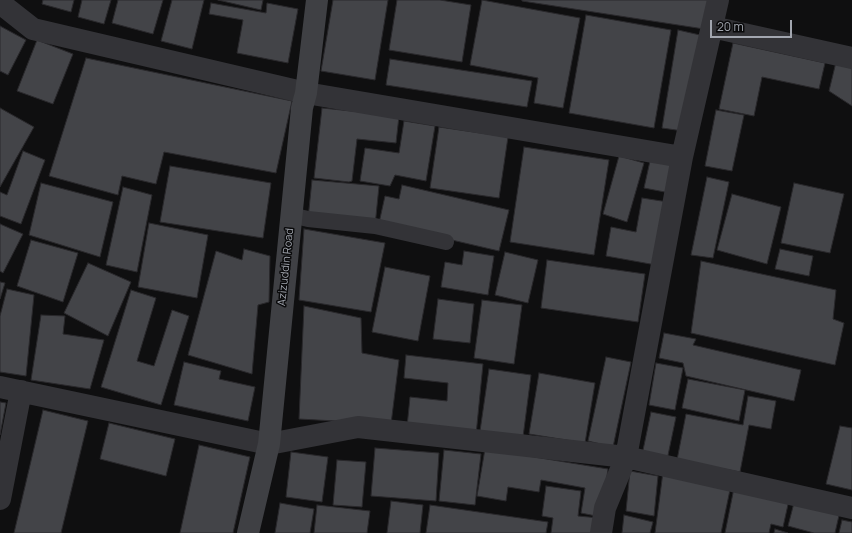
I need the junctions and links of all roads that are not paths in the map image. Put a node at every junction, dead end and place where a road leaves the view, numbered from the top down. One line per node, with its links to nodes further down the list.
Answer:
1 (317, 0): 6 (street, Azizuddin Road)
2 (718, 0): 4 (street)
3 (0, 3): 6 (street)
4 (712, 27): 5 (street); 7 (street)
5 (852, 58)
6 (306, 93): 7 (street); 8 (street, Azizuddin Road)
7 (682, 157): 13 (street)
8 (291, 215): 9 (lane); 12 (street, Azizuddin Road)
9 (446, 242)
10 (0, 386): 11 (street)
11 (21, 391): 12 (street); 14 (street)
12 (269, 444): 13 (street); 16 (street, Azizuddin Road)
13 (626, 457): 15 (street); 17 (street)
14 (0, 499)
15 (852, 508)
16 (248, 533)
17 (600, 533)

